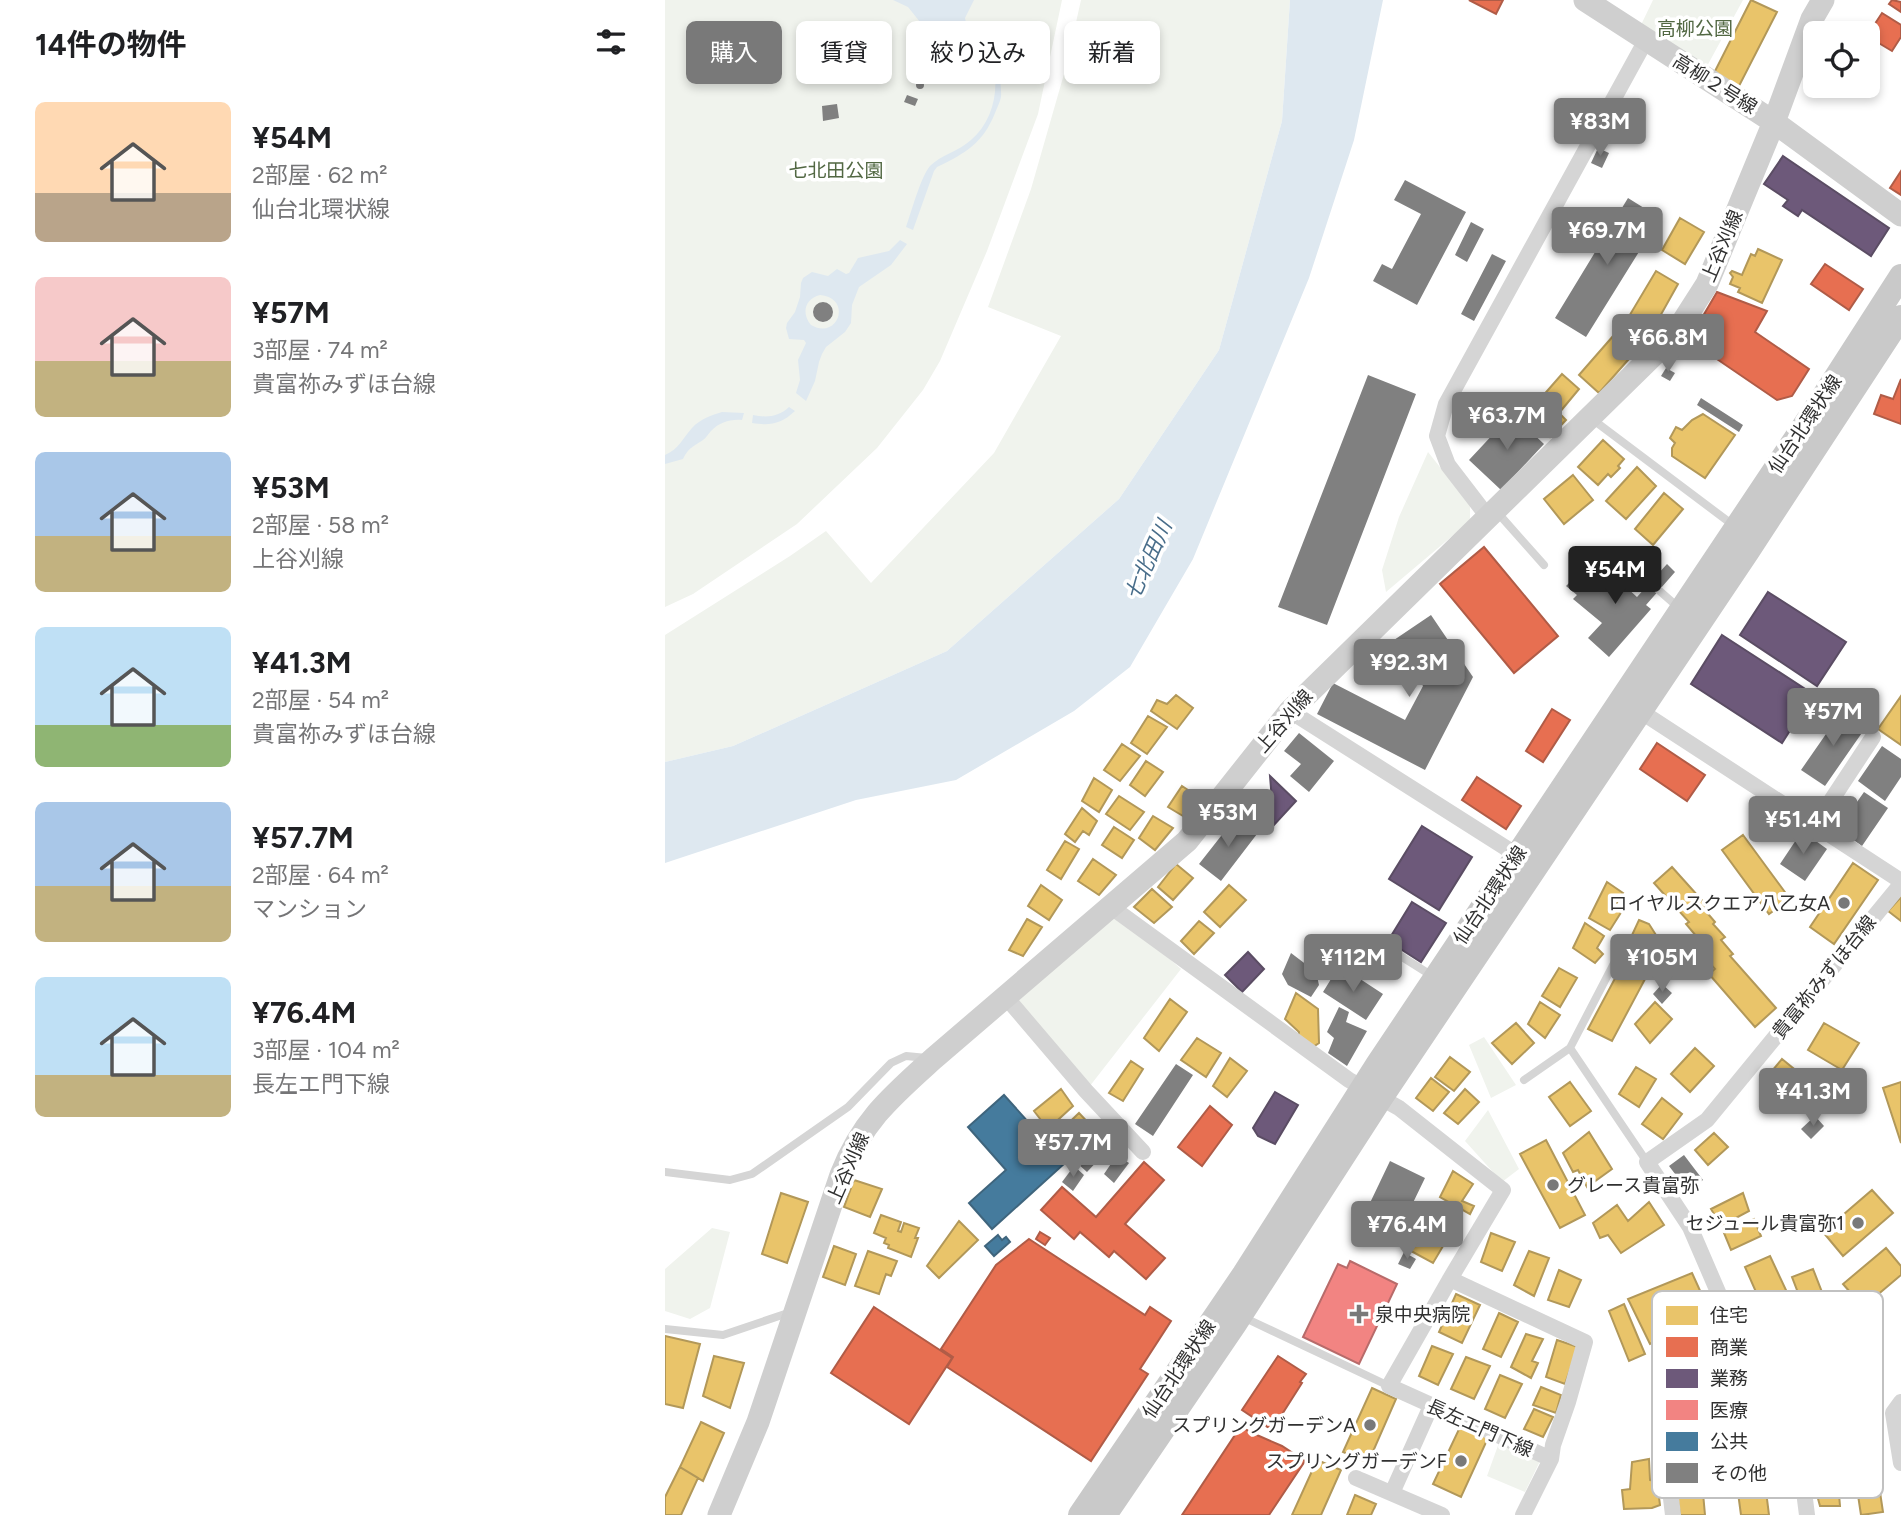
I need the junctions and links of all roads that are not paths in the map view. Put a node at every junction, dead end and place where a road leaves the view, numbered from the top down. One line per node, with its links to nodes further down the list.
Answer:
1 (1585, 0): 3 (street, 高柳２号線)
2 (1823, 0): 4 (street, 上谷刈線)
3 (1646, 40): 4 (street, 高柳２号線); 9 (street)
4 (1774, 122): 5 (street, 高柳２号線); 8 (street, 上谷刈線)
5 (1901, 215)
6 (1901, 276): 10 (main road, 仙台北環状線)
7 (1901, 317): 15 (main road, 仙台北環状線)
8 (1590, 418): 9 (street, 上谷刈線); 10 (lane)
9 (1491, 513): 11 (lane); 14 (street, 上谷刈線)
10 (1736, 527): 13 (main road, 仙台北環状線)
11 (1544, 565)
12 (1646, 579): 13 (lane)
13 (1681, 610): 18 (main road, 仙台北環状線)
14 (1290, 710): 18 (street); 20 (street, 上谷刈線)
15 (1640, 711): 17 (street); 28 (main road, 仙台北環状線)
16 (1873, 737): 17 (street)
17 (1815, 825): 19 (street)
18 (1517, 855): 23 (main road, 仙台北環状線)
19 (1901, 882): 30 (street, 貴富祢みずほ台線)
20 (1110, 906): 24 (street, 上谷刈線); 28 (street)
21 (1625, 942): 25 (lane)
22 (1380, 943): 23 (lane)
23 (1435, 978): 28 (main road, 仙台北環状線)
24 (1005, 996): 26 (street, 上谷刈線); 29 (street)
25 (1570, 1048): 27 (lane); 30 (lane)
26 (933, 1059): 31 (lane); 34 (street, 上谷刈線)
27 (1524, 1080)
28 (1372, 1093): 32 (street); 35 (main road, 仙台北環状線); 45 (main road, 仙台北環状線)
29 (1143, 1152)
30 (1647, 1162): 33 (street)
31 (665, 1172)
32 (1450, 1279): 37 (street); 40 (street, 長左エ門下線)
33 (1718, 1291)
34 (796, 1310): 36 (lane); 44 (street, 上谷刈線)
35 (1240, 1316): 37 (lane); 46 (main road, 仙台北環状線)
36 (665, 1329)
37 (1389, 1386): 39 (street, 長左エ門下線)
38 (1901, 1402): 41 (street)
39 (1431, 1406): 40 (street, 長左エ門下線); 43 (street)
40 (1551, 1459): 48 (street)
41 (1901, 1462)
42 (1356, 1478): 43 (street)
43 (1392, 1493): 47 (street)
44 (719, 1515)
45 (1080, 1515)
46 (1105, 1515)
47 (1442, 1515)
48 (1523, 1515)

